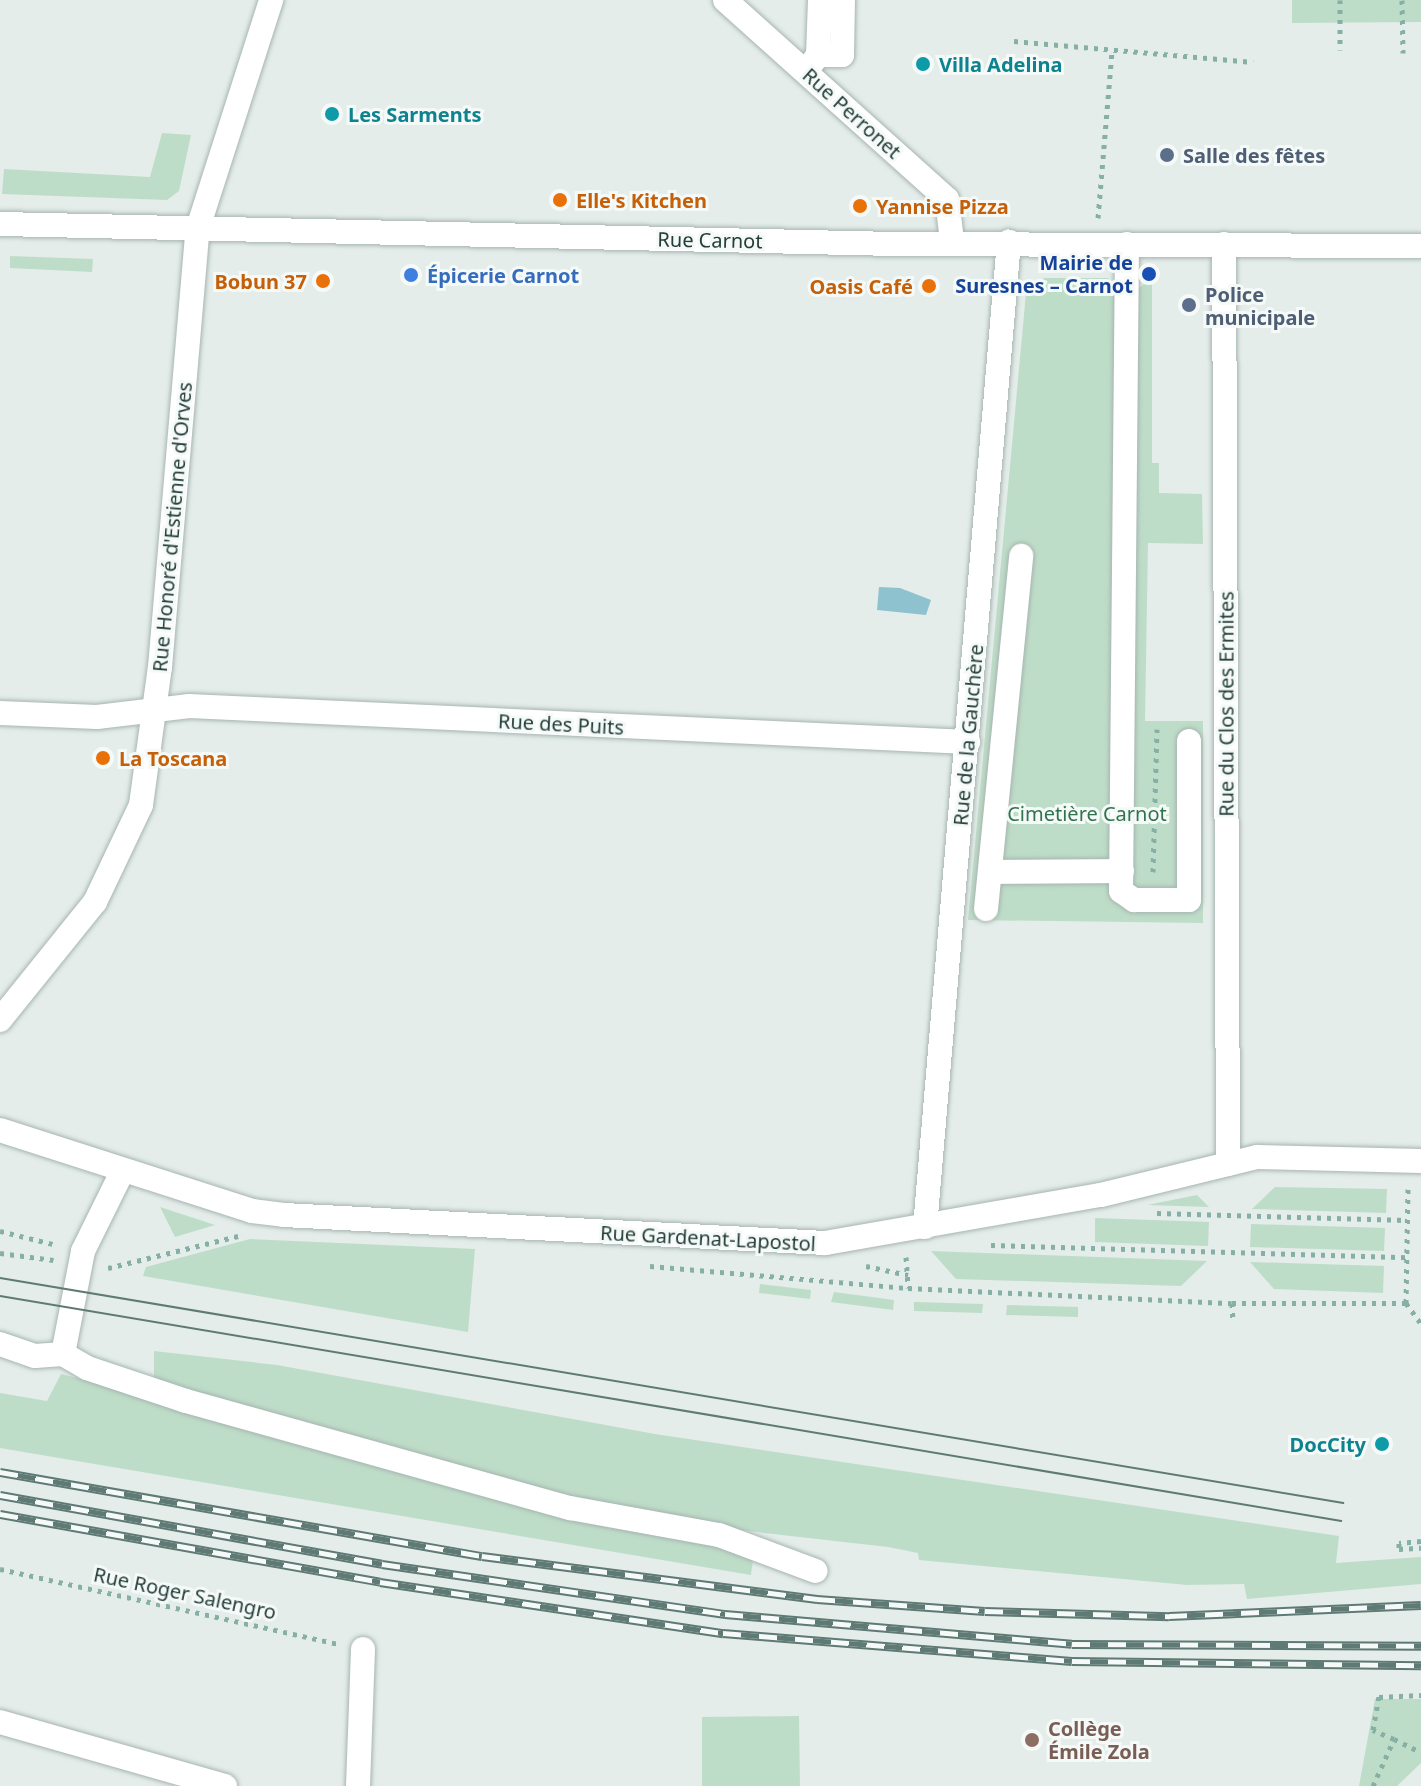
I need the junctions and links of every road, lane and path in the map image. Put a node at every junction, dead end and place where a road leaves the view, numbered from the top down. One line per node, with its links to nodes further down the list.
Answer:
1 (271, 0): 14 (street, Rue Honoré d'Estienne d'Orves)
2 (725, 0): 12 (street, Rue Perronet)
3 (820, 0): 12 (street)
4 (843, 0): 12 (street)
5 (1340, 0): 9 (path)
6 (1402, 0): 10 (path)
7 (1014, 41): 8 (path)
8 (1112, 50): 11 (path); 17 (path)
9 (1340, 50)
10 (1403, 53)
11 (1253, 62)
12 (812, 64): 15 (street, Rue Perronet)
13 (0, 224): 14 (street, Rue Carnot)
14 (197, 231): 15 (street, Rue Carnot); 22 (street, Rue Honoré d'Estienne d'Orves)
15 (952, 241): 16 (street, Rue Carnot)
16 (1009, 242): 17 (street, Rue Carnot); 26 (street, Rue de la Gauchère)
17 (1096, 243): 18 (street, Rue Carnot)
18 (1127, 244): 19 (street, Rue Carnot); 27 (street)
19 (1224, 244): 20 (street, Rue Carnot); 34 (street, Rue du Clos des Ermites)
20 (1421, 246)
21 (1021, 556): 28 (street)
22 (155, 709): 23 (street, Rue des Puits); 26 (street, Rue des Puits); 31 (street, Rue Honoré d'Estienne d'Orves)
23 (0, 713)
24 (1157, 729): 29 (path)
25 (1189, 741): 29 (street)
26 (968, 742): 40 (street, Rue de la Gauchère)
27 (1122, 871): 28 (street); 29 (street)
28 (991, 872): 30 (street)
29 (1152, 900)
30 (986, 909)
31 (0, 1020)
32 (0, 1130): 35 (street, Rue Gardenat-Lapostol)
33 (1421, 1161): 34 (street, Rue Gardenat-Lapostol)
34 (1228, 1164): 39 (street, Rue Gardenat-Lapostol)
35 (123, 1170): 40 (street, Rue Gardenat-Lapostol); 45 (street)
36 (1408, 1206): 38 (path)
37 (1151, 1212): 38 (path)
38 (1407, 1220): 44 (path)
39 (957, 1221): 40 (street, Rue Gardenat-Lapostol); 44 (path)
40 (925, 1227)
41 (0, 1231): 45 (path)
42 (250, 1234): 45 (path)
43 (0, 1253): 45 (path)
44 (1407, 1257): 50 (path)
45 (82, 1258): 54 (street)
46 (642, 1265): 48 (path)
47 (907, 1265): 48 (path)
48 (908, 1288): 49 (path)
49 (1232, 1303): 50 (path); 51 (path)
50 (1406, 1303): 52 (path)
51 (1233, 1322)
52 (1421, 1324)
53 (0, 1344): 54 (street)
54 (63, 1354): 58 (street)
55 (1421, 1541): 56 (path)
56 (1421, 1548)
57 (0, 1569): 59 (path, Rue Roger Salengro)
58 (816, 1571)
59 (363, 1649): 65 (street)
60 (1421, 1695): 62 (path)
61 (0, 1722): 64 (street)
62 (1394, 1739): 63 (path); 66 (path)
63 (1421, 1752)
64 (225, 1786)
65 (358, 1786)
66 (1373, 1786)

